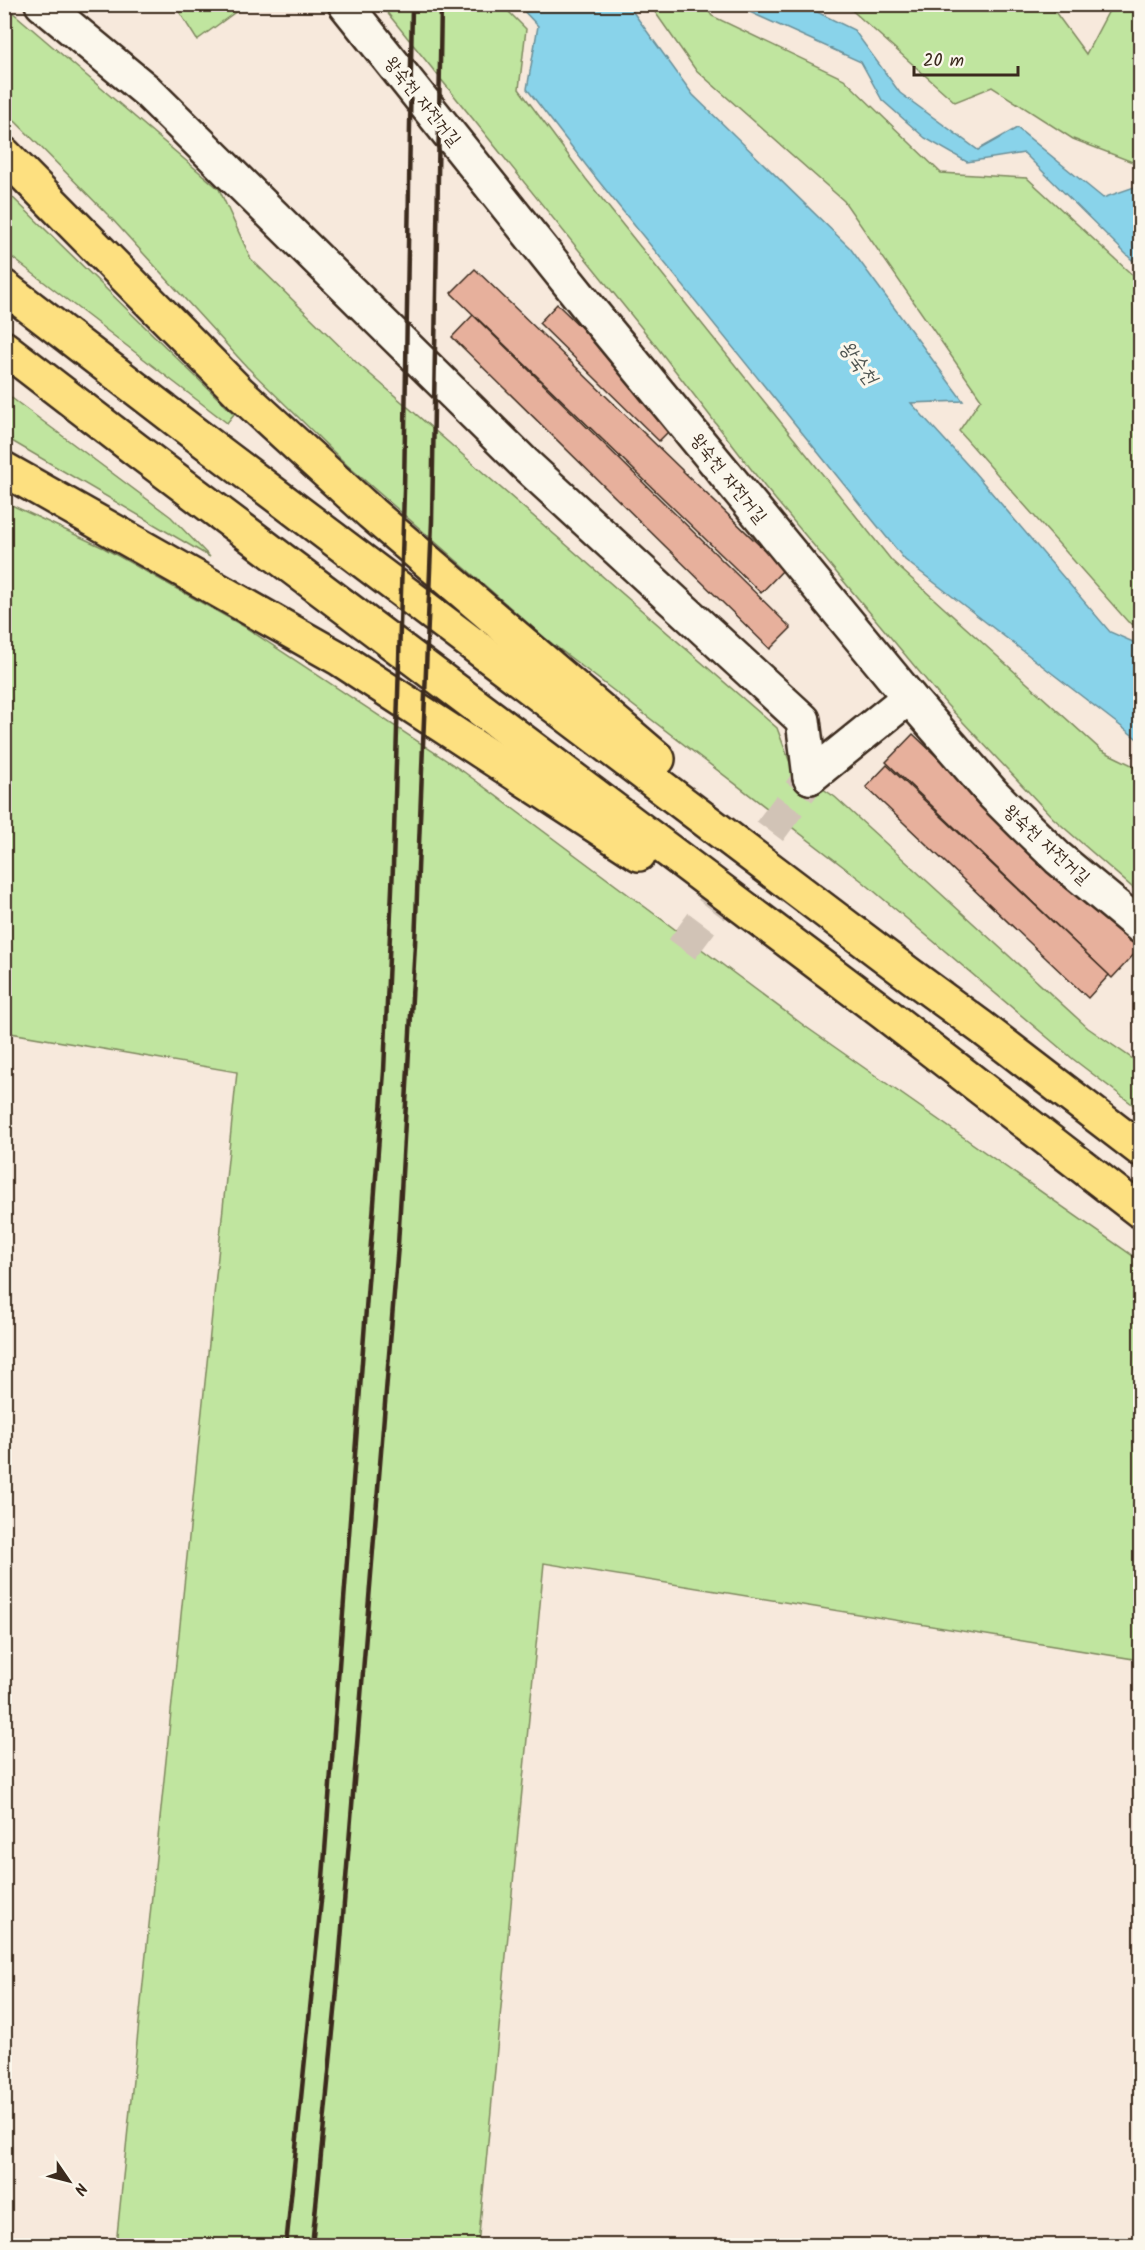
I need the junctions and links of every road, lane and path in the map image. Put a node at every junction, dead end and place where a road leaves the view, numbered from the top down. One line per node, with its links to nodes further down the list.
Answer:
1 (42, 4): 7 (street)
2 (345, 4): 7 (street, 왕숙천 자전거길)
3 (4, 154): 9 (highway)
4 (4, 287): 9 (highway)
5 (4, 348): 10 (highway)
6 (4, 469): 10 (highway)
7 (909, 697): 8 (street, 왕숙천 자전거길)
8 (1140, 926)
9 (910, 975): 11 (highway)
10 (884, 1013): 12 (highway)
11 (1140, 1149)
12 (1140, 1211)

